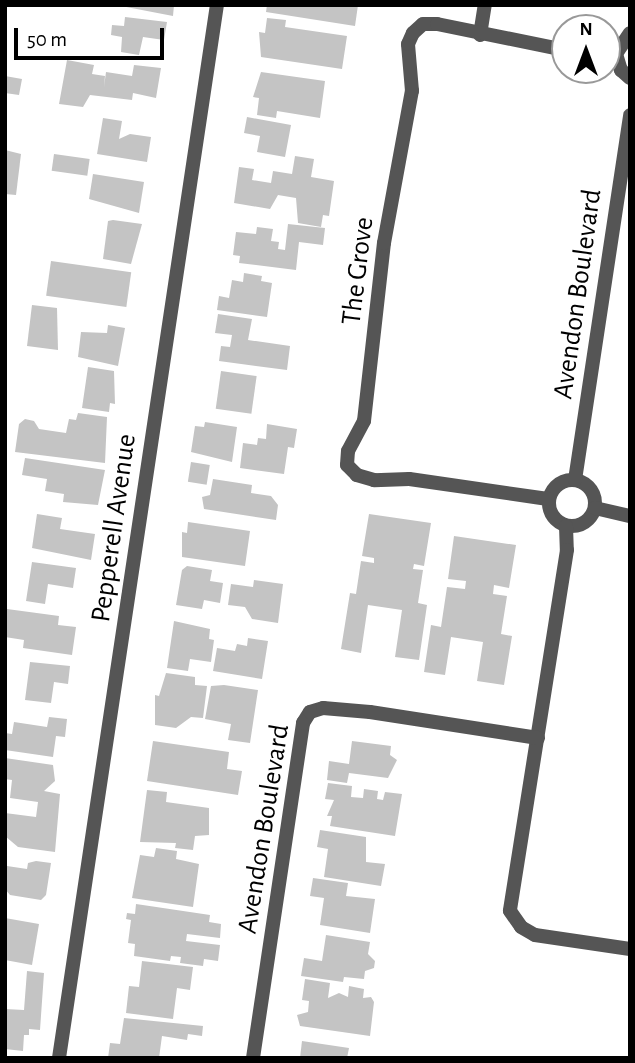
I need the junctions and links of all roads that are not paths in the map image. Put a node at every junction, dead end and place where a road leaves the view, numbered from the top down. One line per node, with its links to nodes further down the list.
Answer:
1 (217, 5): 13 (street, Pepperell Avenue)
2 (485, 5): 3 (street)
3 (480, 35): 4 (street, The Grove); 7 (street, The Grove)
4 (551, 48)
5 (630, 115): 6 (street, Avendon Boulevard)
6 (575, 480): 7 (street); 8 (street)
7 (548, 499): 10 (street)
8 (595, 508): 9 (street); 10 (street)
9 (630, 516)
10 (566, 526): 11 (street)
11 (538, 738): 12 (street); 14 (street, Avendon Boulevard)
12 (630, 949)
13 (59, 1058)
14 (253, 1058)

